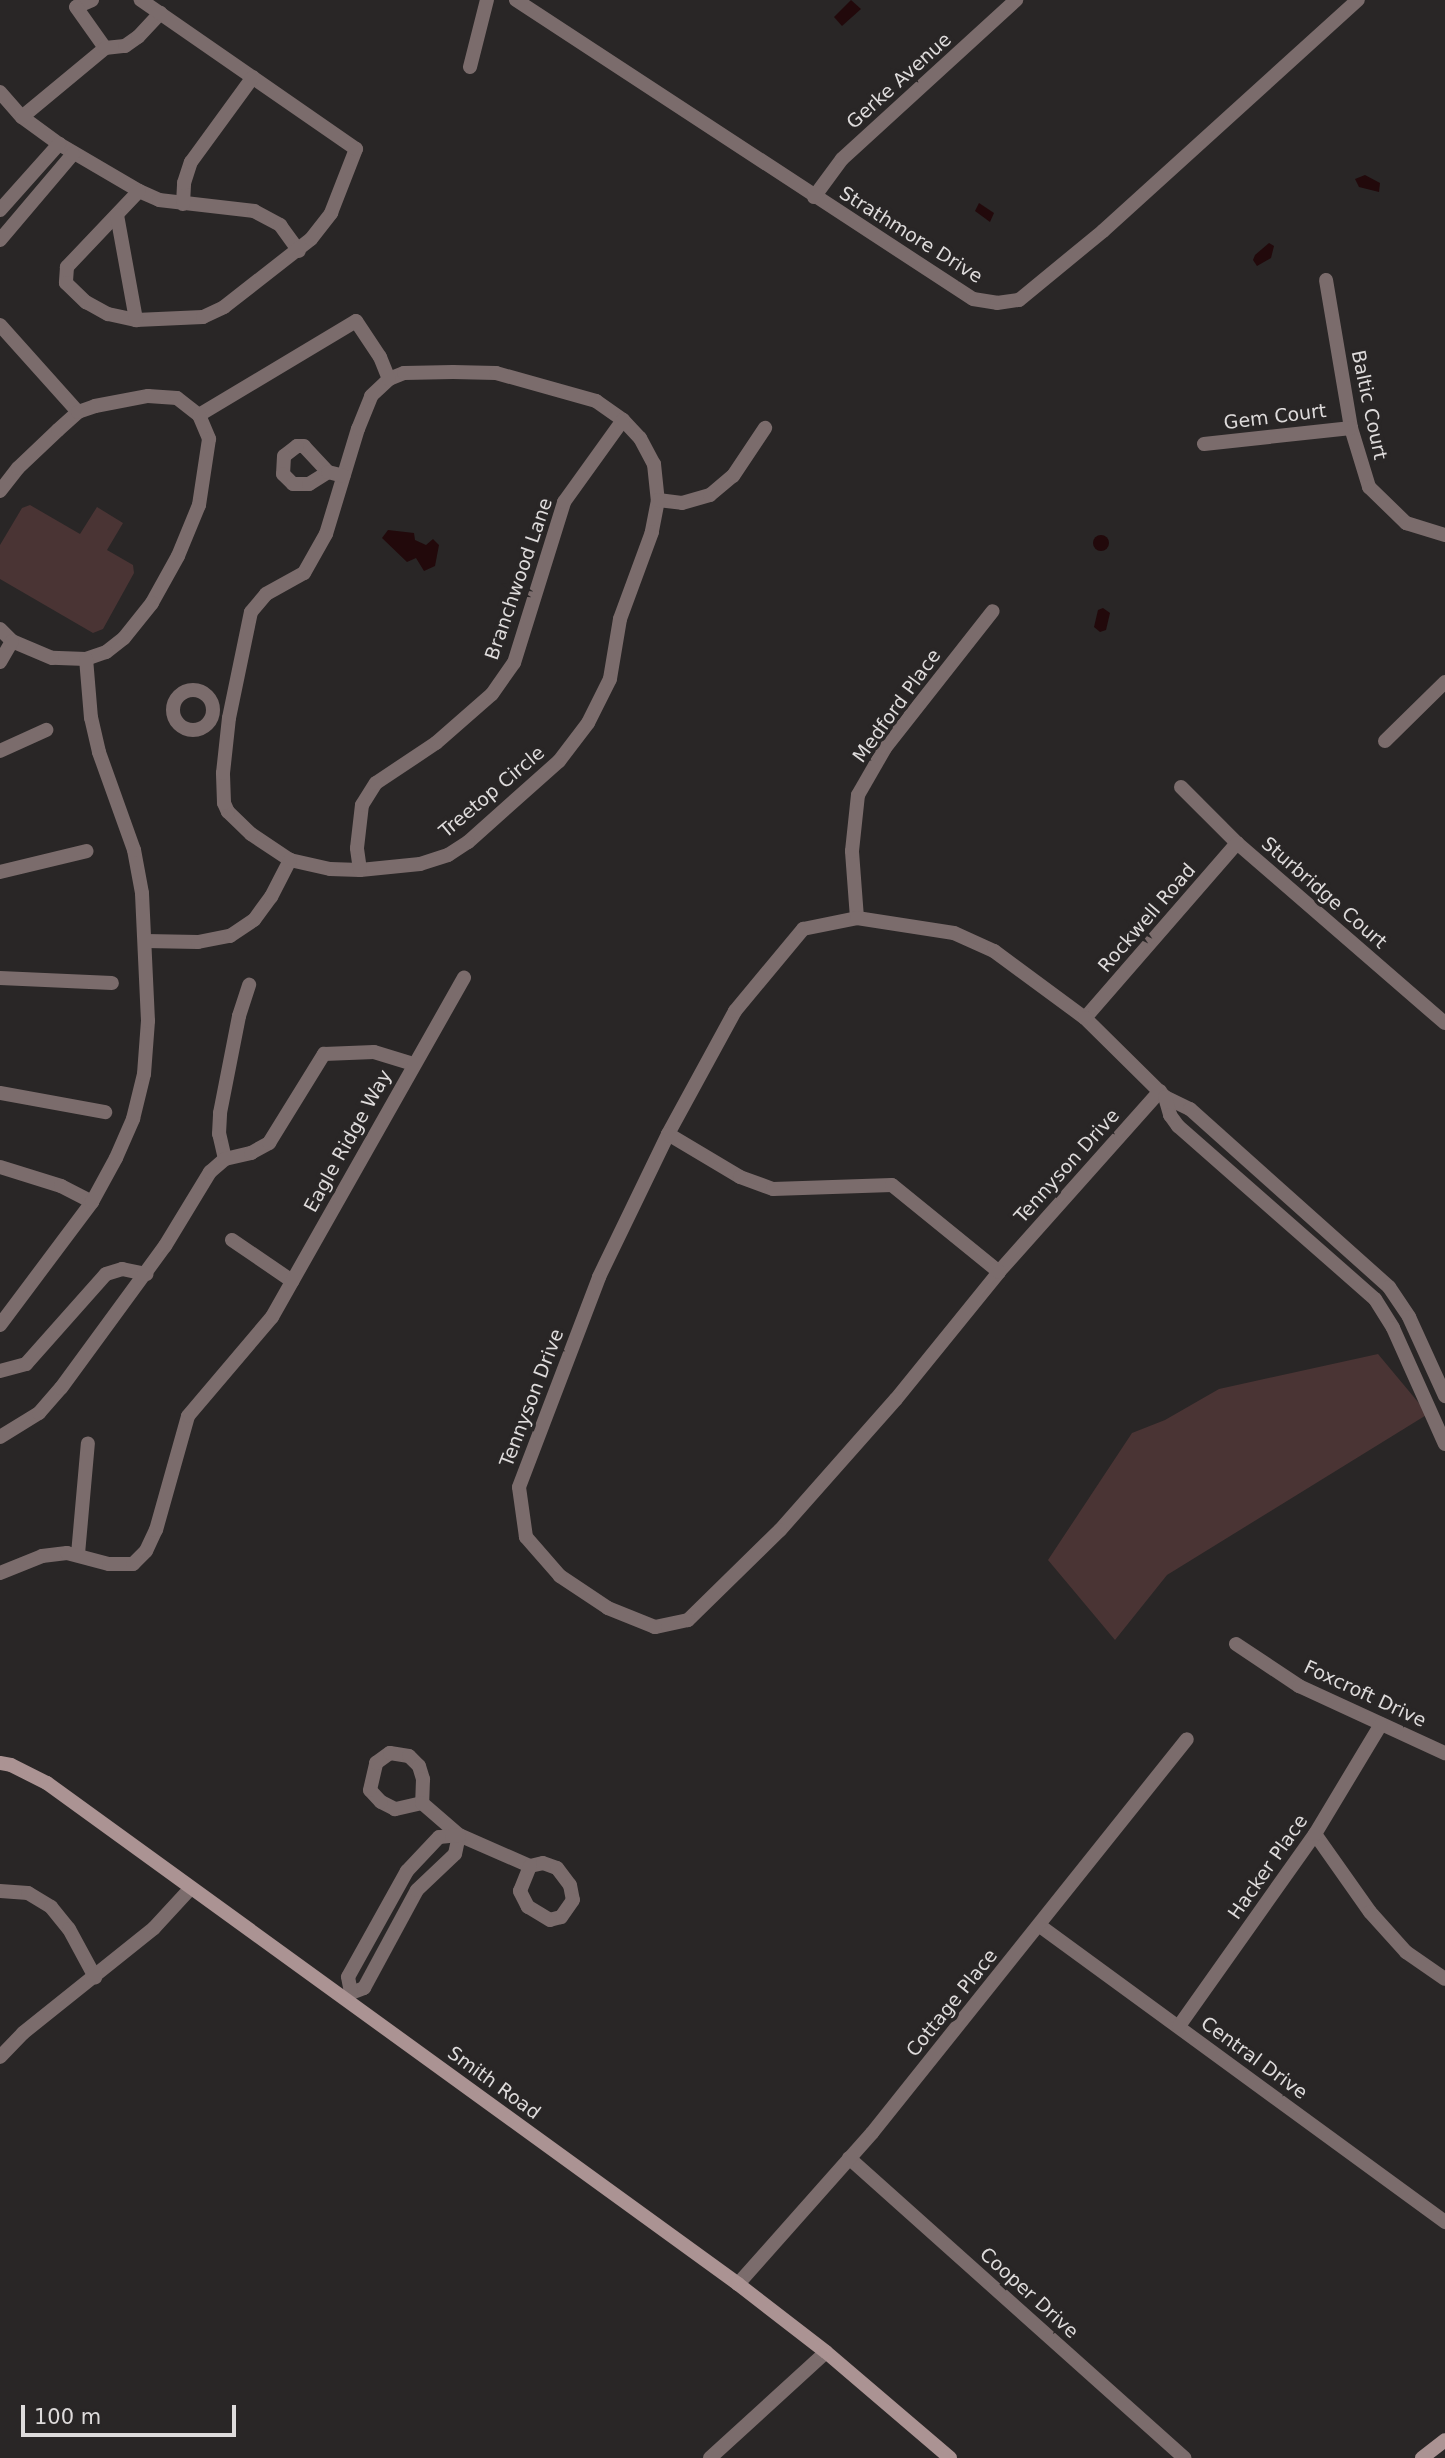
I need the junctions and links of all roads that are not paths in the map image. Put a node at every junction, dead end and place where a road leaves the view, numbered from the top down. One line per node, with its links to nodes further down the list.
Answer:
1 (92, 0): 8 (street)
2 (141, 0): 7 (street)
3 (487, 0): 9 (street)
4 (516, 0): 16 (street, Strathmore Drive)
5 (1016, 0): 16 (street, Gerke Avenue)
6 (1358, 0): 16 (street, Strathmore Drive)
7 (160, 13): 8 (street); 10 (street)
8 (105, 48): 12 (street)
9 (470, 67)
10 (253, 77): 17 (street); 21 (street)
11 (0, 92): 12 (street)
12 (23, 117): 13 (street)
13 (59, 144): 14 (street); 18 (street)
14 (73, 154): 15 (street); 20 (street)
15 (139, 191): 17 (street); 19 (street)
16 (814, 197)
17 (183, 204): 21 (street)
18 (0, 210)
19 (117, 215): 23 (street); 23 (street)
20 (0, 240)
21 (299, 251): 23 (street)
22 (1326, 280): 30 (street, Baltic Court)
23 (136, 320)
24 (0, 325): 26 (street)
25 (389, 379): 27 (street); 28 (street, Treetop Circle); 33 (street, Treetop Circle)
26 (78, 412): 27 (street); 34 (street)
27 (199, 415): 40 (street)
28 (623, 420): 35 (street, Treetop Circle); 52 (street, Branchwood Lane)
29 (765, 428): 35 (street)
30 (1351, 428): 31 (street, Gem Court); 36 (street, Baltic Court)
31 (1204, 444)
32 (328, 472): 33 (street)
33 (344, 476): 44 (street, Treetop Circle)
34 (0, 491)
35 (659, 500): 52 (street, Treetop Circle)
36 (1445, 535)
37 (993, 611): 54 (street, Medford Place)
38 (0, 629): 39 (street)
39 (12, 641): 40 (street); 41 (street)
40 (86, 659): 55 (street)
41 (0, 662)
42 (1445, 682): 46 (street)
43 (214, 712): 44 (street)
44 (230, 712): 51 (street, Treetop Circle)
45 (46, 730): 47 (street)
46 (1385, 741)
47 (0, 751)
48 (1181, 787): 49 (street, Sturbridge Court)
49 (1237, 844): 60 (street, Rockwell Road); 61 (street, Sturbridge Court)
50 (87, 851): 53 (street)
51 (290, 860): 52 (street, Treetop Circle); 55 (street)
52 (360, 870)
53 (0, 872)
54 (857, 918): 60 (street, Tennyson Drive); 66 (street, Tennyson Drive)
55 (146, 941): 69 (street)
56 (464, 977): 62 (street)
57 (0, 978): 58 (street)
58 (112, 983)
59 (249, 985): 67 (street)
60 (1085, 1018): 64 (street, Tennyson Drive)
61 (1445, 1023)
62 (413, 1064): 67 (street, Eagle Ridge Way); 73 (street, Eagle Ridge Way)
63 (0, 1093): 65 (street)
64 (1162, 1094): 71 (street, Tennyson Drive); 76 (street, Tennyson Drive); 79 (street, Tennyson Drive)
65 (105, 1112)
66 (668, 1134): 71 (street); 71 (street, Tennyson Drive)
67 (225, 1159): 72 (street)
68 (0, 1167): 69 (street)
69 (92, 1202): 74 (street)
70 (232, 1241): 73 (street)
71 (999, 1272)
72 (146, 1274): 75 (street); 77 (street)
73 (292, 1281): 80 (street, Eagle Ridge Way)
74 (0, 1325)
75 (0, 1371)
76 (1445, 1396)
77 (0, 1437)
78 (88, 1443): 80 (street)
79 (1445, 1444)
80 (78, 1554): 81 (street, Eagle Ridge Way)
81 (0, 1573)
82 (1236, 1644): 83 (street, Foxcroft Drive)
83 (1381, 1724): 85 (street, Foxcroft Drive); 88 (street, Hacker Place)
84 (1187, 1739): 93 (street, Cottage Place)
85 (1445, 1754)
86 (0, 1763): 91 (street, Smith Road)
87 (422, 1803): 89 (street)
88 (1315, 1834): 97 (street); 99 (street, Hacker Place)
89 (459, 1835): 90 (street); 94 (street); 95 (street)
90 (530, 1866)
91 (190, 1889): 96 (street); 98 (street, Smith Road)
92 (0, 1891): 96 (street)
93 (1040, 1926): 99 (street, Central Drive); 101 (street, Cottage Place)
94 (371, 1937): 95 (street); 98 (street)
95 (386, 1947): 98 (street)
96 (95, 1977): 100 (street)
97 (1445, 1979)
98 (349, 1996): 103 (street, Smith Road)
99 (1179, 2026): 102 (street, Central Drive)
100 (0, 2057)
101 (849, 2158): 103 (street, Cottage Place); 108 (street, Cooper Drive)
102 (1445, 2222)
103 (738, 2284): 104 (street, Smith Road)
104 (826, 2352): 106 (street); 107 (street, Smith Road)
105 (1445, 2440): 109 (street)
106 (710, 2458)
107 (950, 2458)
108 (1184, 2458)
109 (1422, 2458)

